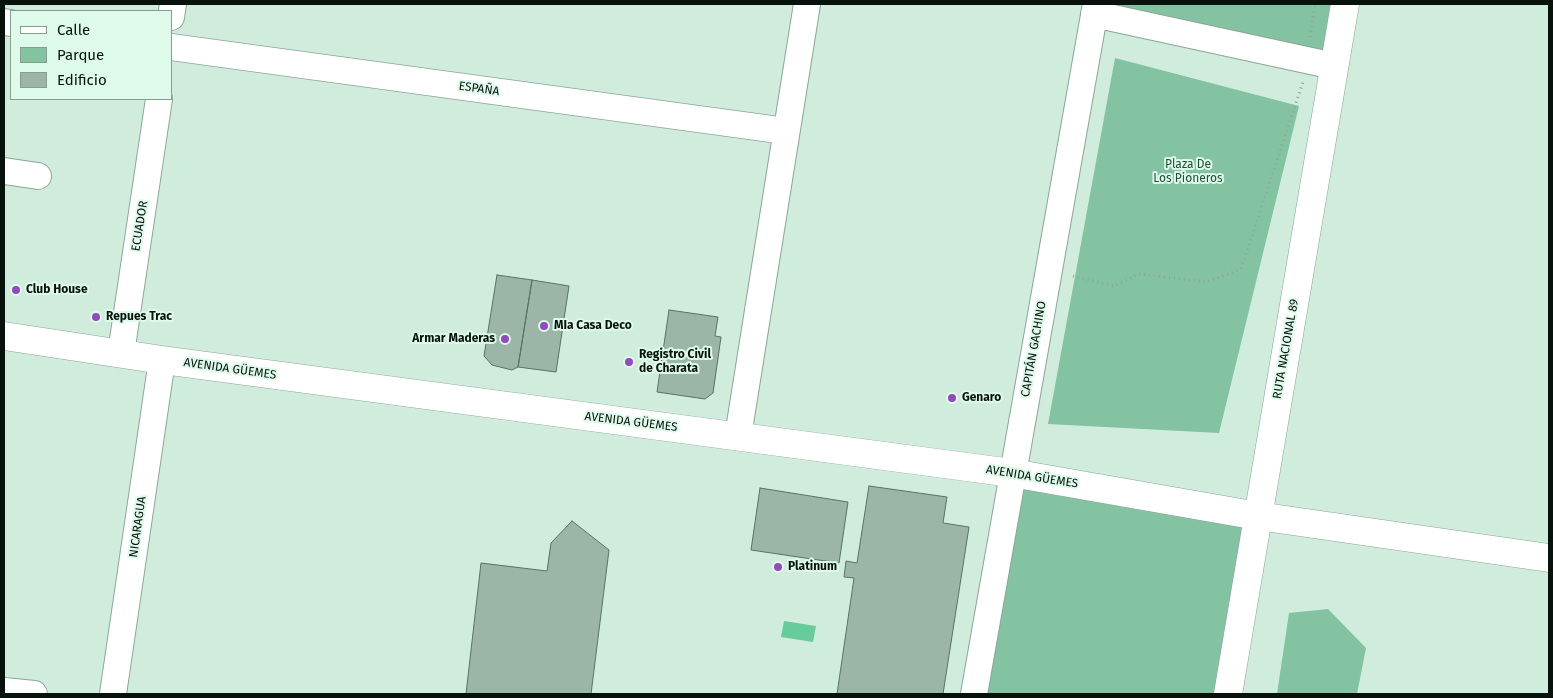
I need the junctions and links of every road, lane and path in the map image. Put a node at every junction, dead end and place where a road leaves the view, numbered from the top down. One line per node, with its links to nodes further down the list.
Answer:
1 (807, 4): 9 (street)
2 (1315, 4): 6 (path)
3 (1346, 4): 7 (main road, RUTA NACIONAL 89)
4 (1095, 9): 6 (street); 12 (street, CAPITÁN GACHINO)
5 (172, 47): 9 (street, ESPAÑA)
6 (1307, 60): 7 (street); 12 (path)
7 (1334, 66): 18 (main road, RUTA NACIONAL 89)
8 (159, 100): 14 (street, ECUADOR)
9 (786, 131): 16 (street)
10 (4, 171): 11 (street)
11 (38, 176)
12 (1048, 270): 17 (street, CAPITÁN GACHINO)
13 (4, 336): 14 (main road, AVENIDA GÜEMES)
14 (121, 353): 15 (main road, AVENIDA GÜEMES)
15 (162, 360): 16 (main road, AVENIDA GÜEMES); 22 (street, NICARAGUA)
16 (738, 436): 17 (main road, AVENIDA GÜEMES)
17 (1012, 473): 18 (main road, AVENIDA GÜEMES); 23 (street, CAPITÁN GACHINO)
18 (1258, 516): 19 (main road, AVENIDA GÜEMES); 24 (main road, RUTA NACIONAL 89)
19 (1549, 558)
20 (4, 691): 21 (street)
21 (34, 694)
22 (113, 694)
23 (974, 694)
24 (1228, 694)

